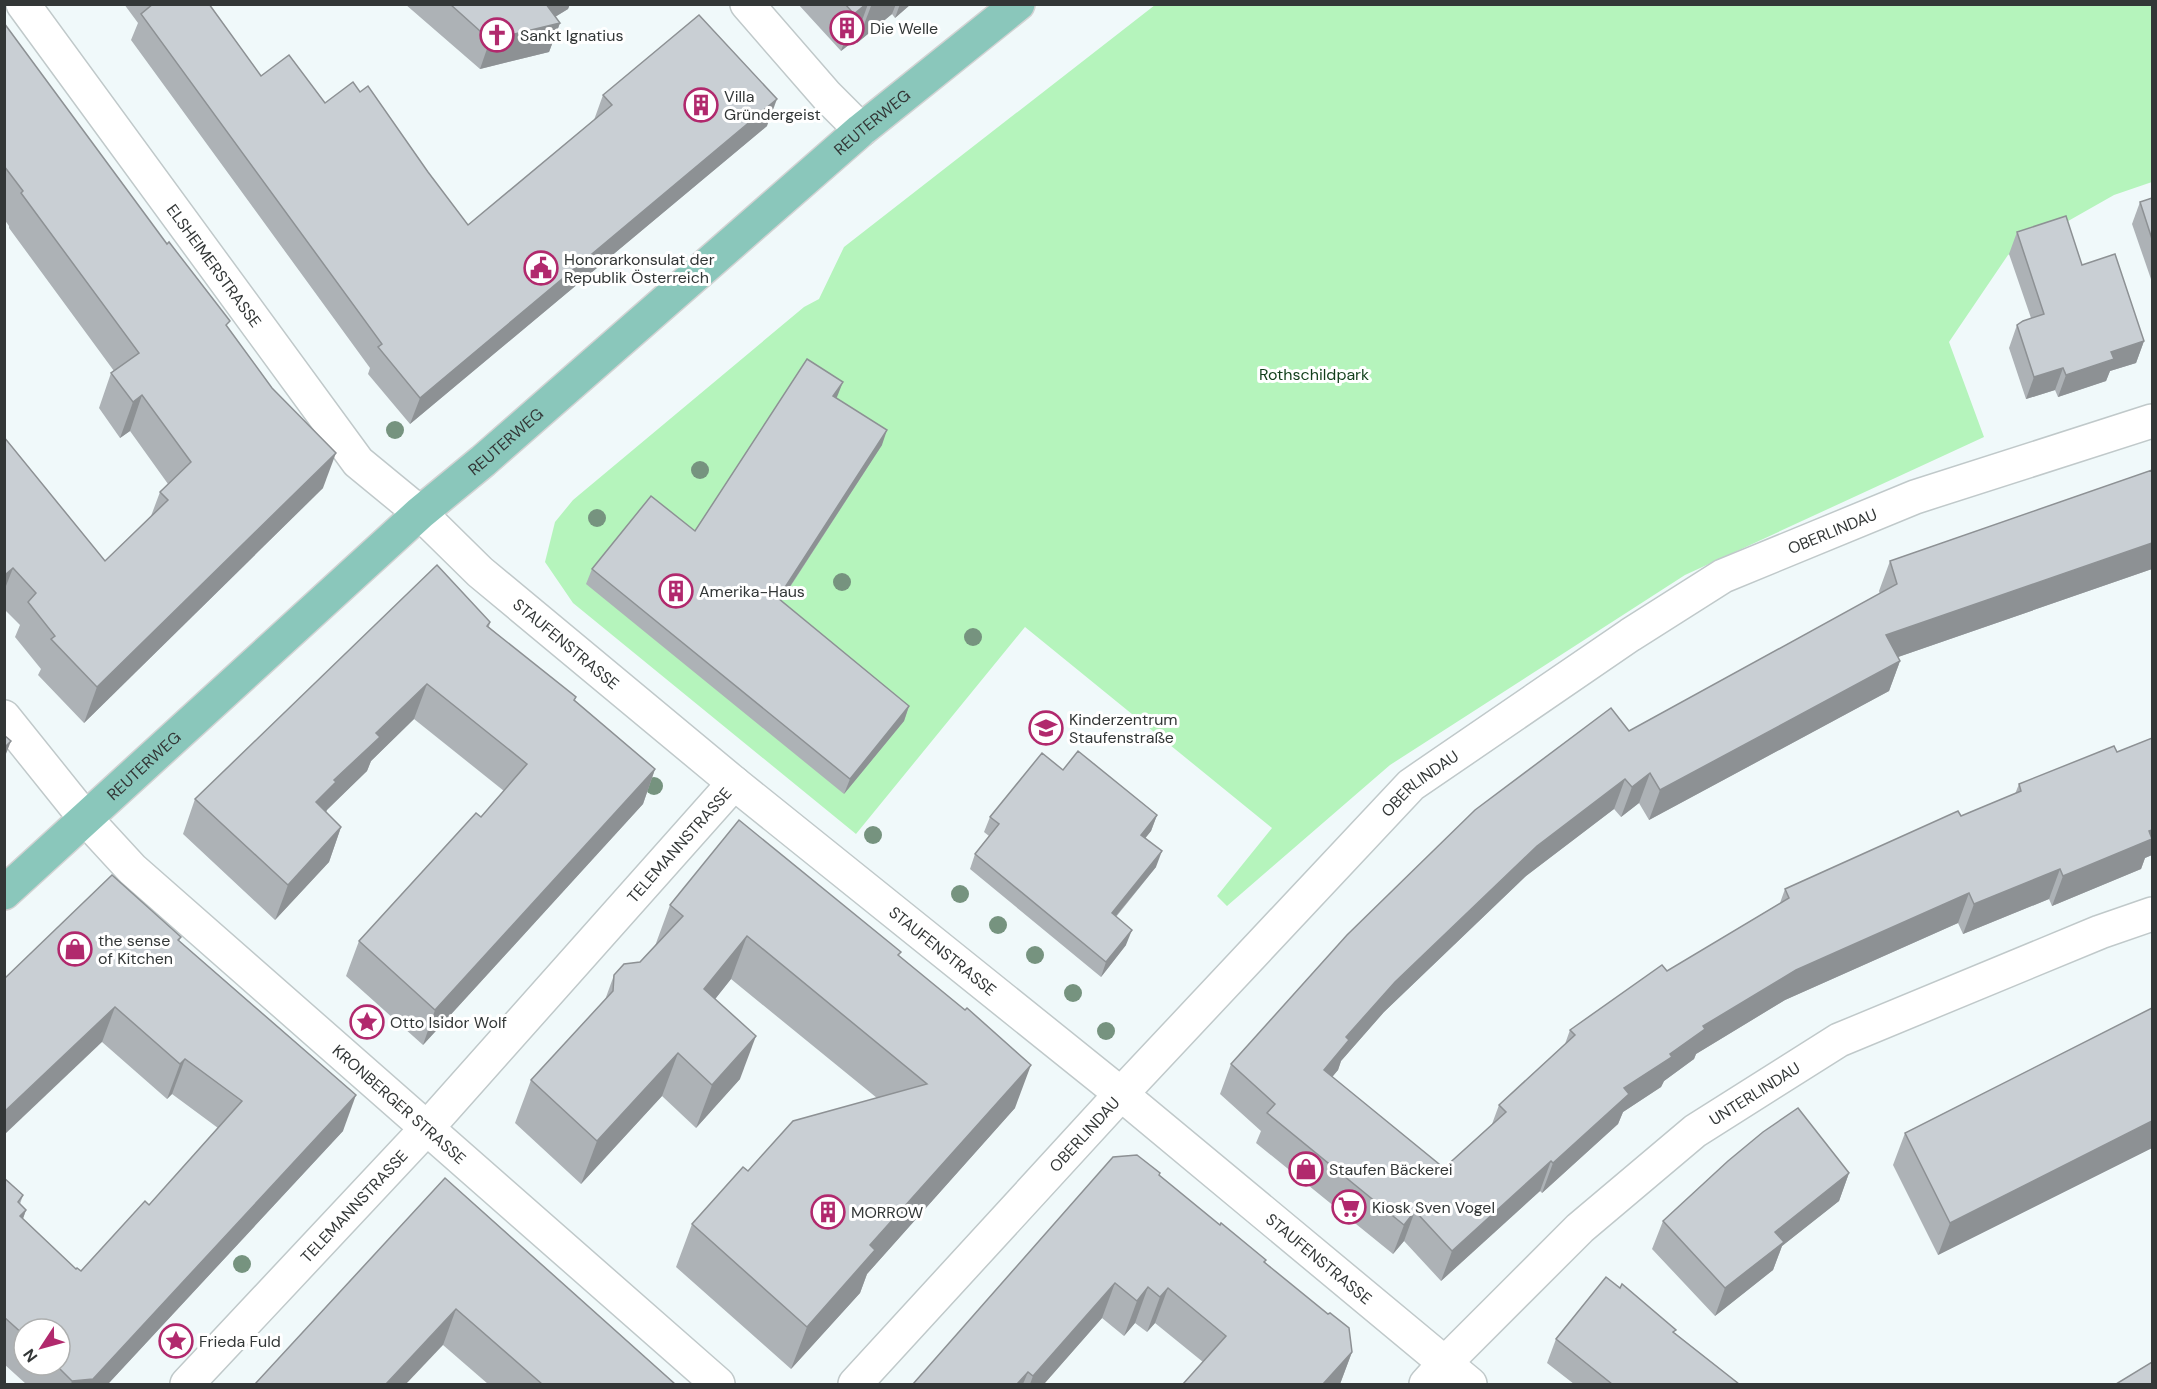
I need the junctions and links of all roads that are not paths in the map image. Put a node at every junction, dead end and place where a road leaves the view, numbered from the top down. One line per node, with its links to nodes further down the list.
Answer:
1 (23, 4): 6 (street, ELSHEIMERSTRASSE)
2 (747, 4): 4 (street)
3 (1018, 4): 4 (main road, REUTERWEG)
4 (861, 130): 6 (main road, REUTERWEG)
5 (2152, 421): 12 (street, OBERLINDAU)
6 (420, 513): 8 (street, STAUFENSTRASSE); 9 (main road, REUTERWEG)
7 (4, 717): 9 (street, KRONBERGER STRASSE)
8 (734, 783): 12 (street, STAUFENSTRASSE); 13 (street, TELEMANNSTRASSE)
9 (85, 818): 10 (main road, REUTERWEG); 13 (street, KRONBERGER STRASSE)
10 (4, 893)
11 (2152, 914): 14 (street, UNTERLINDAU)
12 (1121, 1095): 14 (street, STAUFENSTRASSE); 17 (street, OBERLINDAU)
13 (427, 1128): 15 (street, TELEMANNSTRASSE); 16 (street, KRONBERGER STRASSE)
14 (1435, 1374): 18 (street, STAUFENSTRASSE)
15 (187, 1384)
16 (718, 1384)
17 (855, 1384)
18 (1470, 1384)

